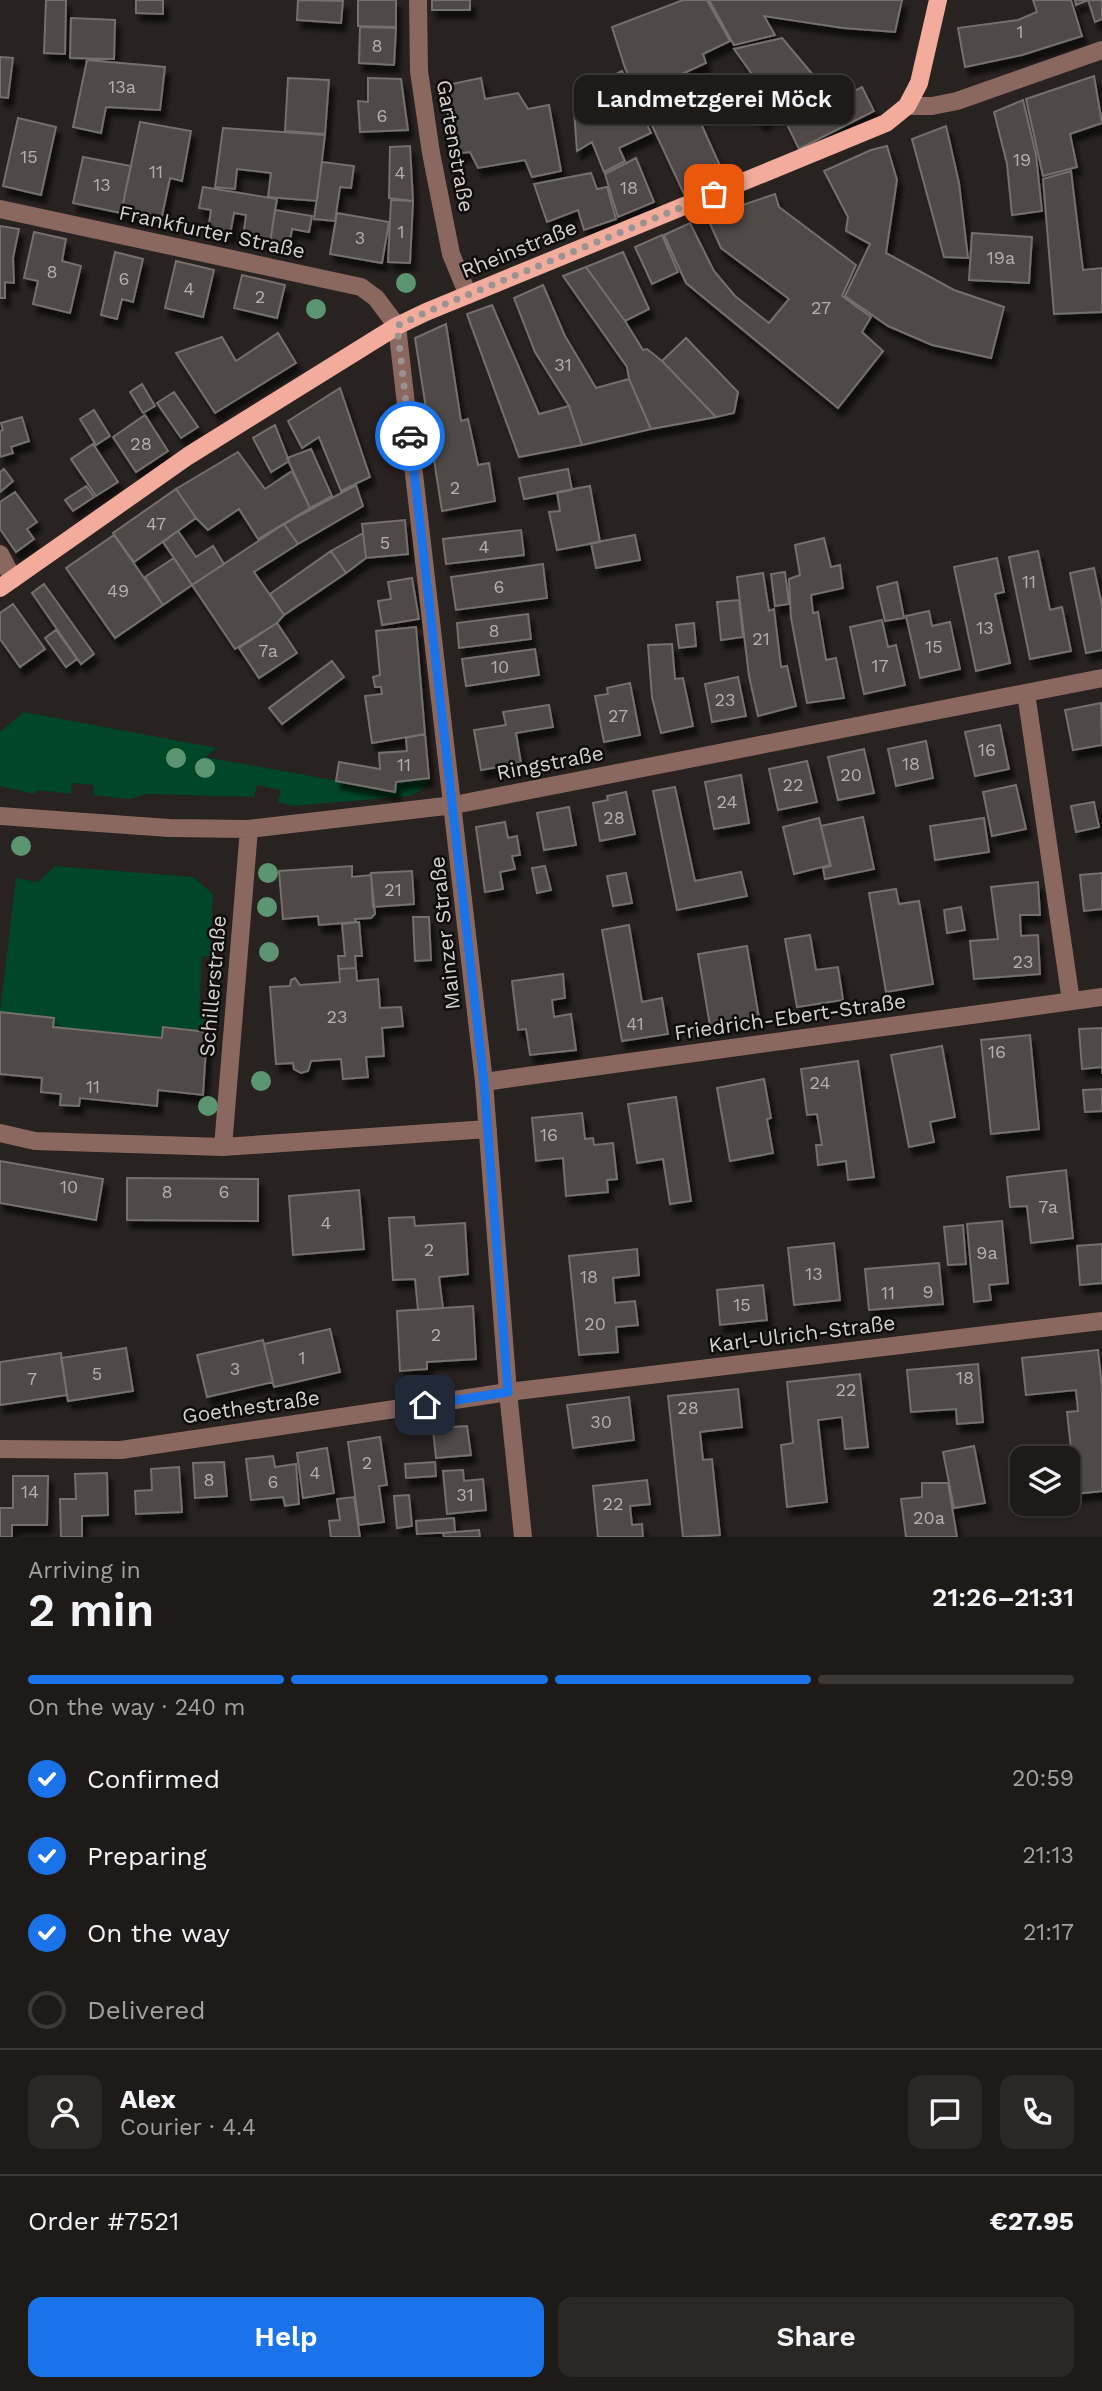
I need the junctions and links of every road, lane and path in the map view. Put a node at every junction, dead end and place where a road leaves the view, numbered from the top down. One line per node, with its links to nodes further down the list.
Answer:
1 (418, 0): 6 (street, Gartenstraße)
2 (938, 0): 4 (main road)
3 (1102, 50): 4 (street)
4 (907, 106): 6 (main road, Rheinstraße)
5 (0, 209): 7 (street, Frankfurter Straße)
6 (468, 295): 7 (main road, Rheinstraße)
7 (397, 326): 9 (main road, Rheinstraße); 12 (street, Mainzer Straße)
8 (0, 554): 9 (street)
9 (7, 584)
10 (1102, 678): 11 (street, Ringstraße)
11 (1026, 693): 12 (street, Ringstraße); 16 (street)
12 (454, 805): 14 (street, Ringstraße); 17 (street, Mainzer Straße)
13 (0, 816): 14 (street, Ringstraße)
14 (248, 829): 20 (street, Schillerstraße)
15 (1102, 998): 16 (street, Friedrich-Ebert-Straße)
16 (1071, 1001): 17 (street, Friedrich-Ebert-Straße)
17 (484, 1082): 18 (street, Mainzer Straße)
18 (488, 1129): 20 (street); 22 (street, Mainzer Straße)
19 (0, 1133): 20 (street)
20 (223, 1147)
21 (1102, 1321): 22 (street, Karl-Ulrich-Straße)
22 (508, 1392): 23 (street, Goethestraße); 24 (street, Mainzer Straße)
23 (0, 1449)
24 (523, 1537)

